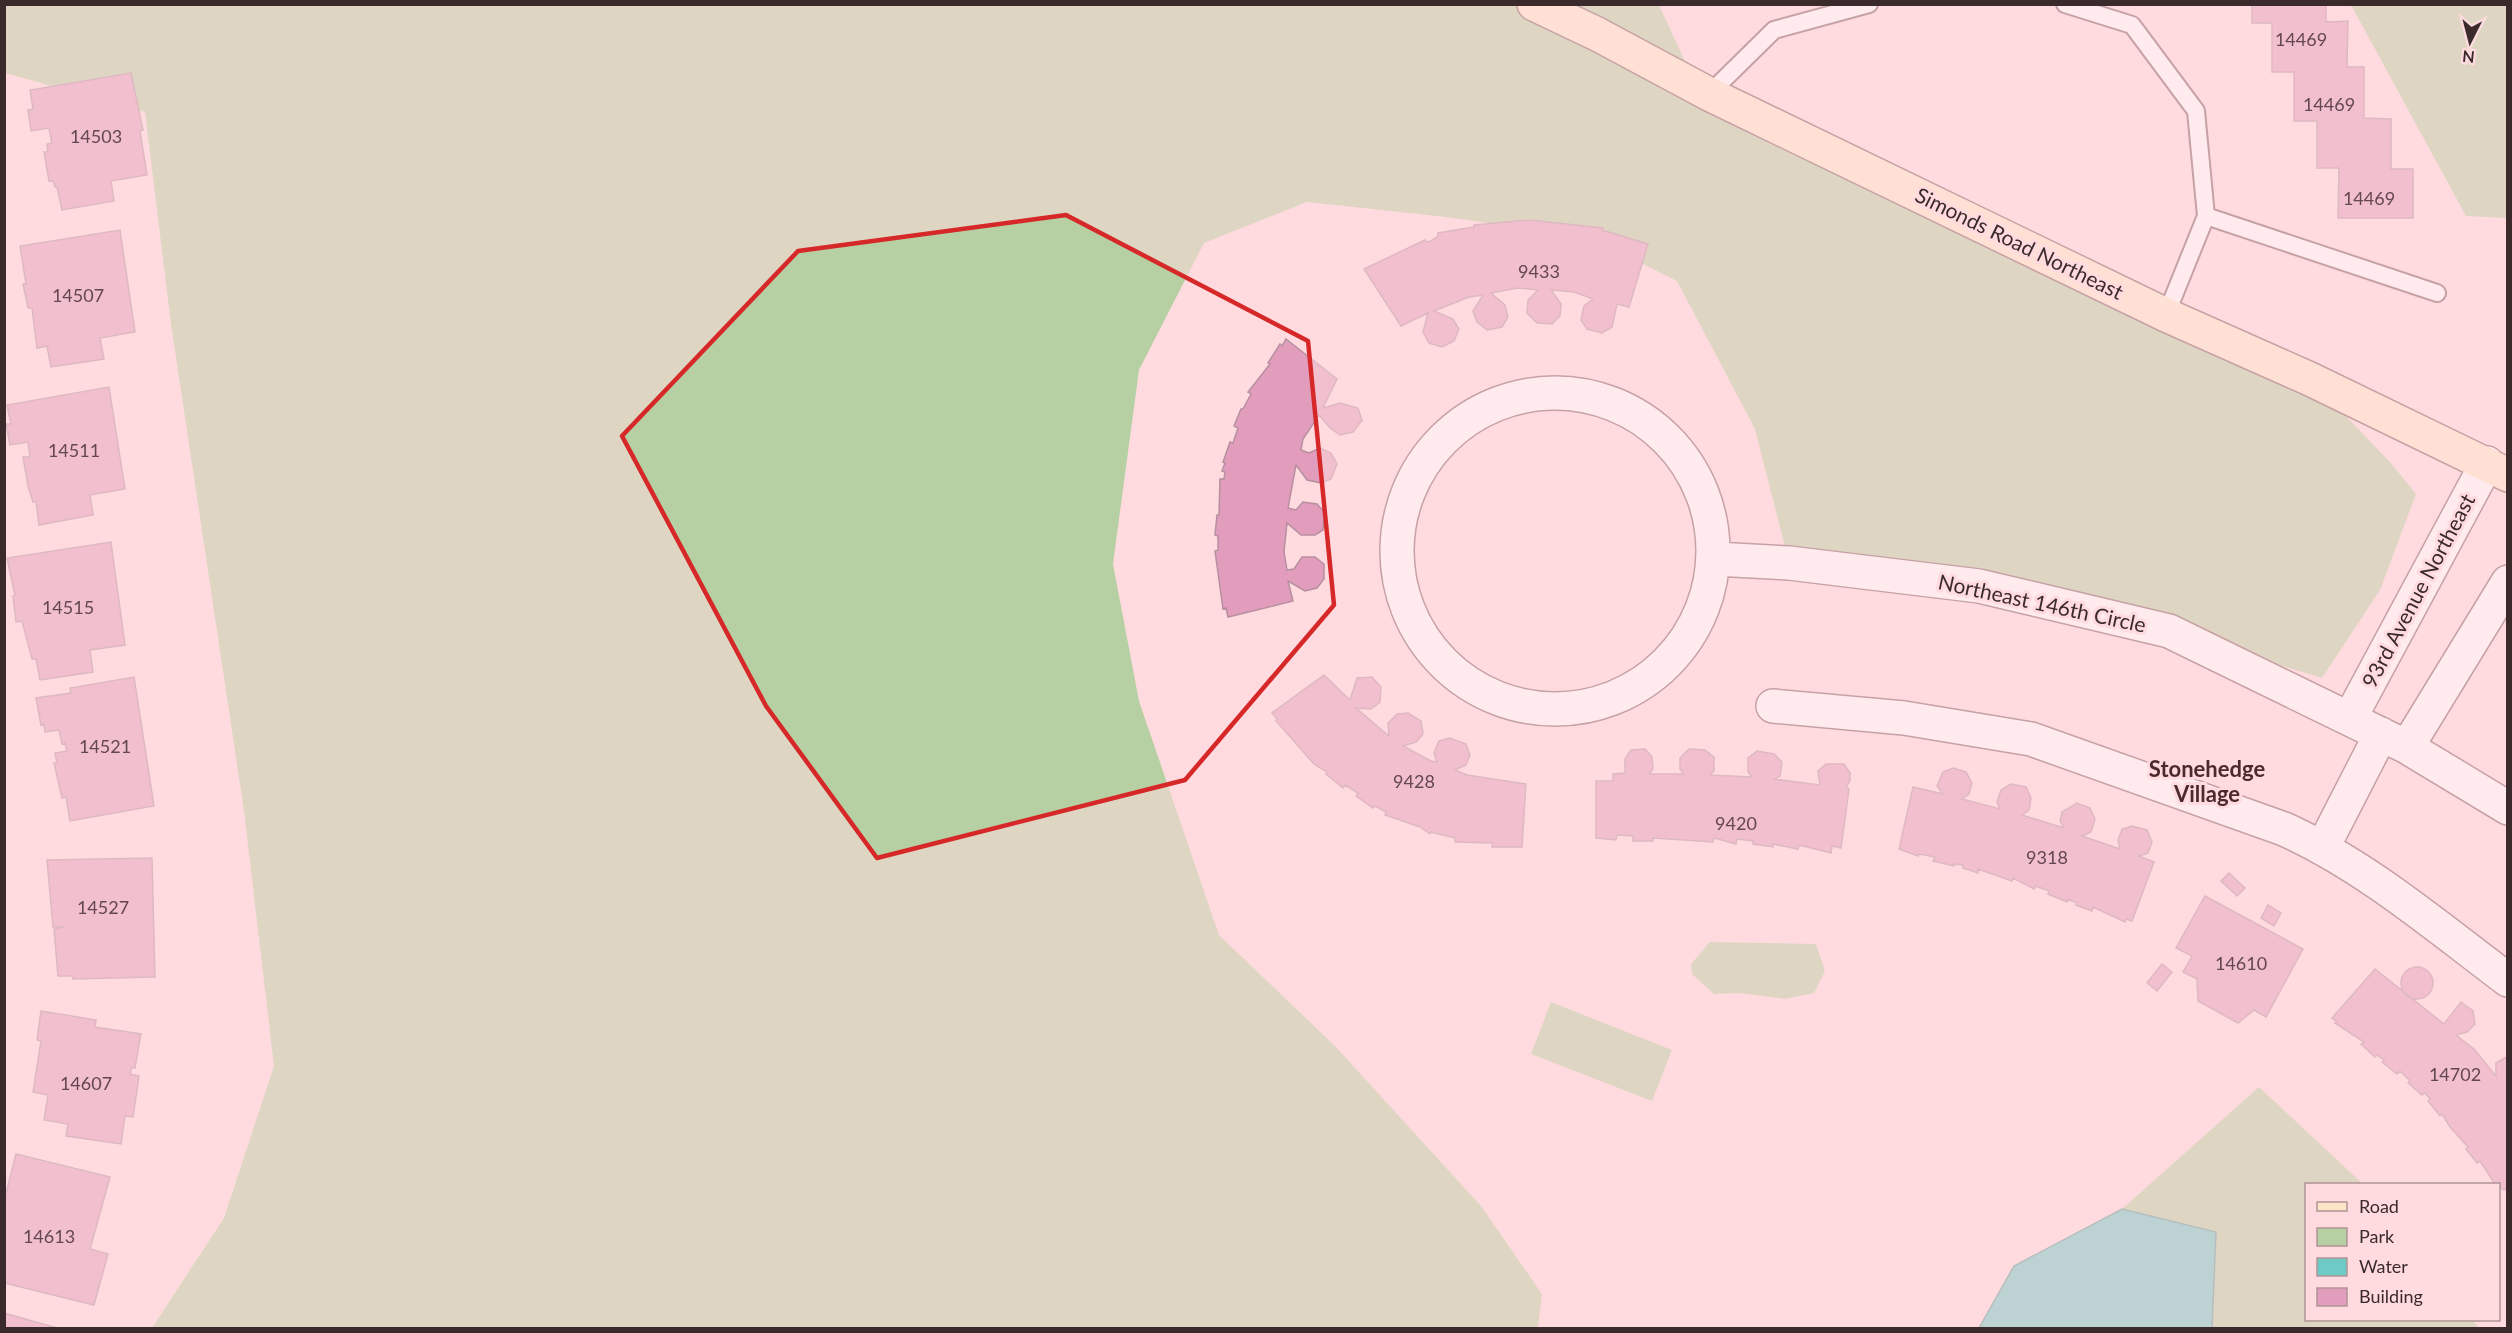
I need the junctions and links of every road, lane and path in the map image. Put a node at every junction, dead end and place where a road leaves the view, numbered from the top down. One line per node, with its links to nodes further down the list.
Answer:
1 (1534, 4): 4 (main road, Simonds Road Northeast)
2 (1869, 4): 4 (lane)
3 (2065, 4): 5 (lane)
4 (1709, 94): 7 (main road, Simonds Road Northeast)
5 (2206, 216): 6 (lane); 7 (lane)
6 (2438, 294)
7 (2166, 315): 8 (main road, Simonds Road Northeast)
8 (2501, 466): 12 (street, 93rd Avenue Northeast)
9 (1715, 559): 9 (street); 12 (street, Northeast 146th Circle)
10 (2508, 582): 13 (street)
11 (1773, 706): 15 (street)
12 (2350, 718): 13 (street, Northeast 146th Circle)
13 (2394, 741): 14 (street, Northeast 146th Circle); 15 (street)
14 (2508, 808)
15 (2323, 847): 16 (street)
16 (2508, 980)

